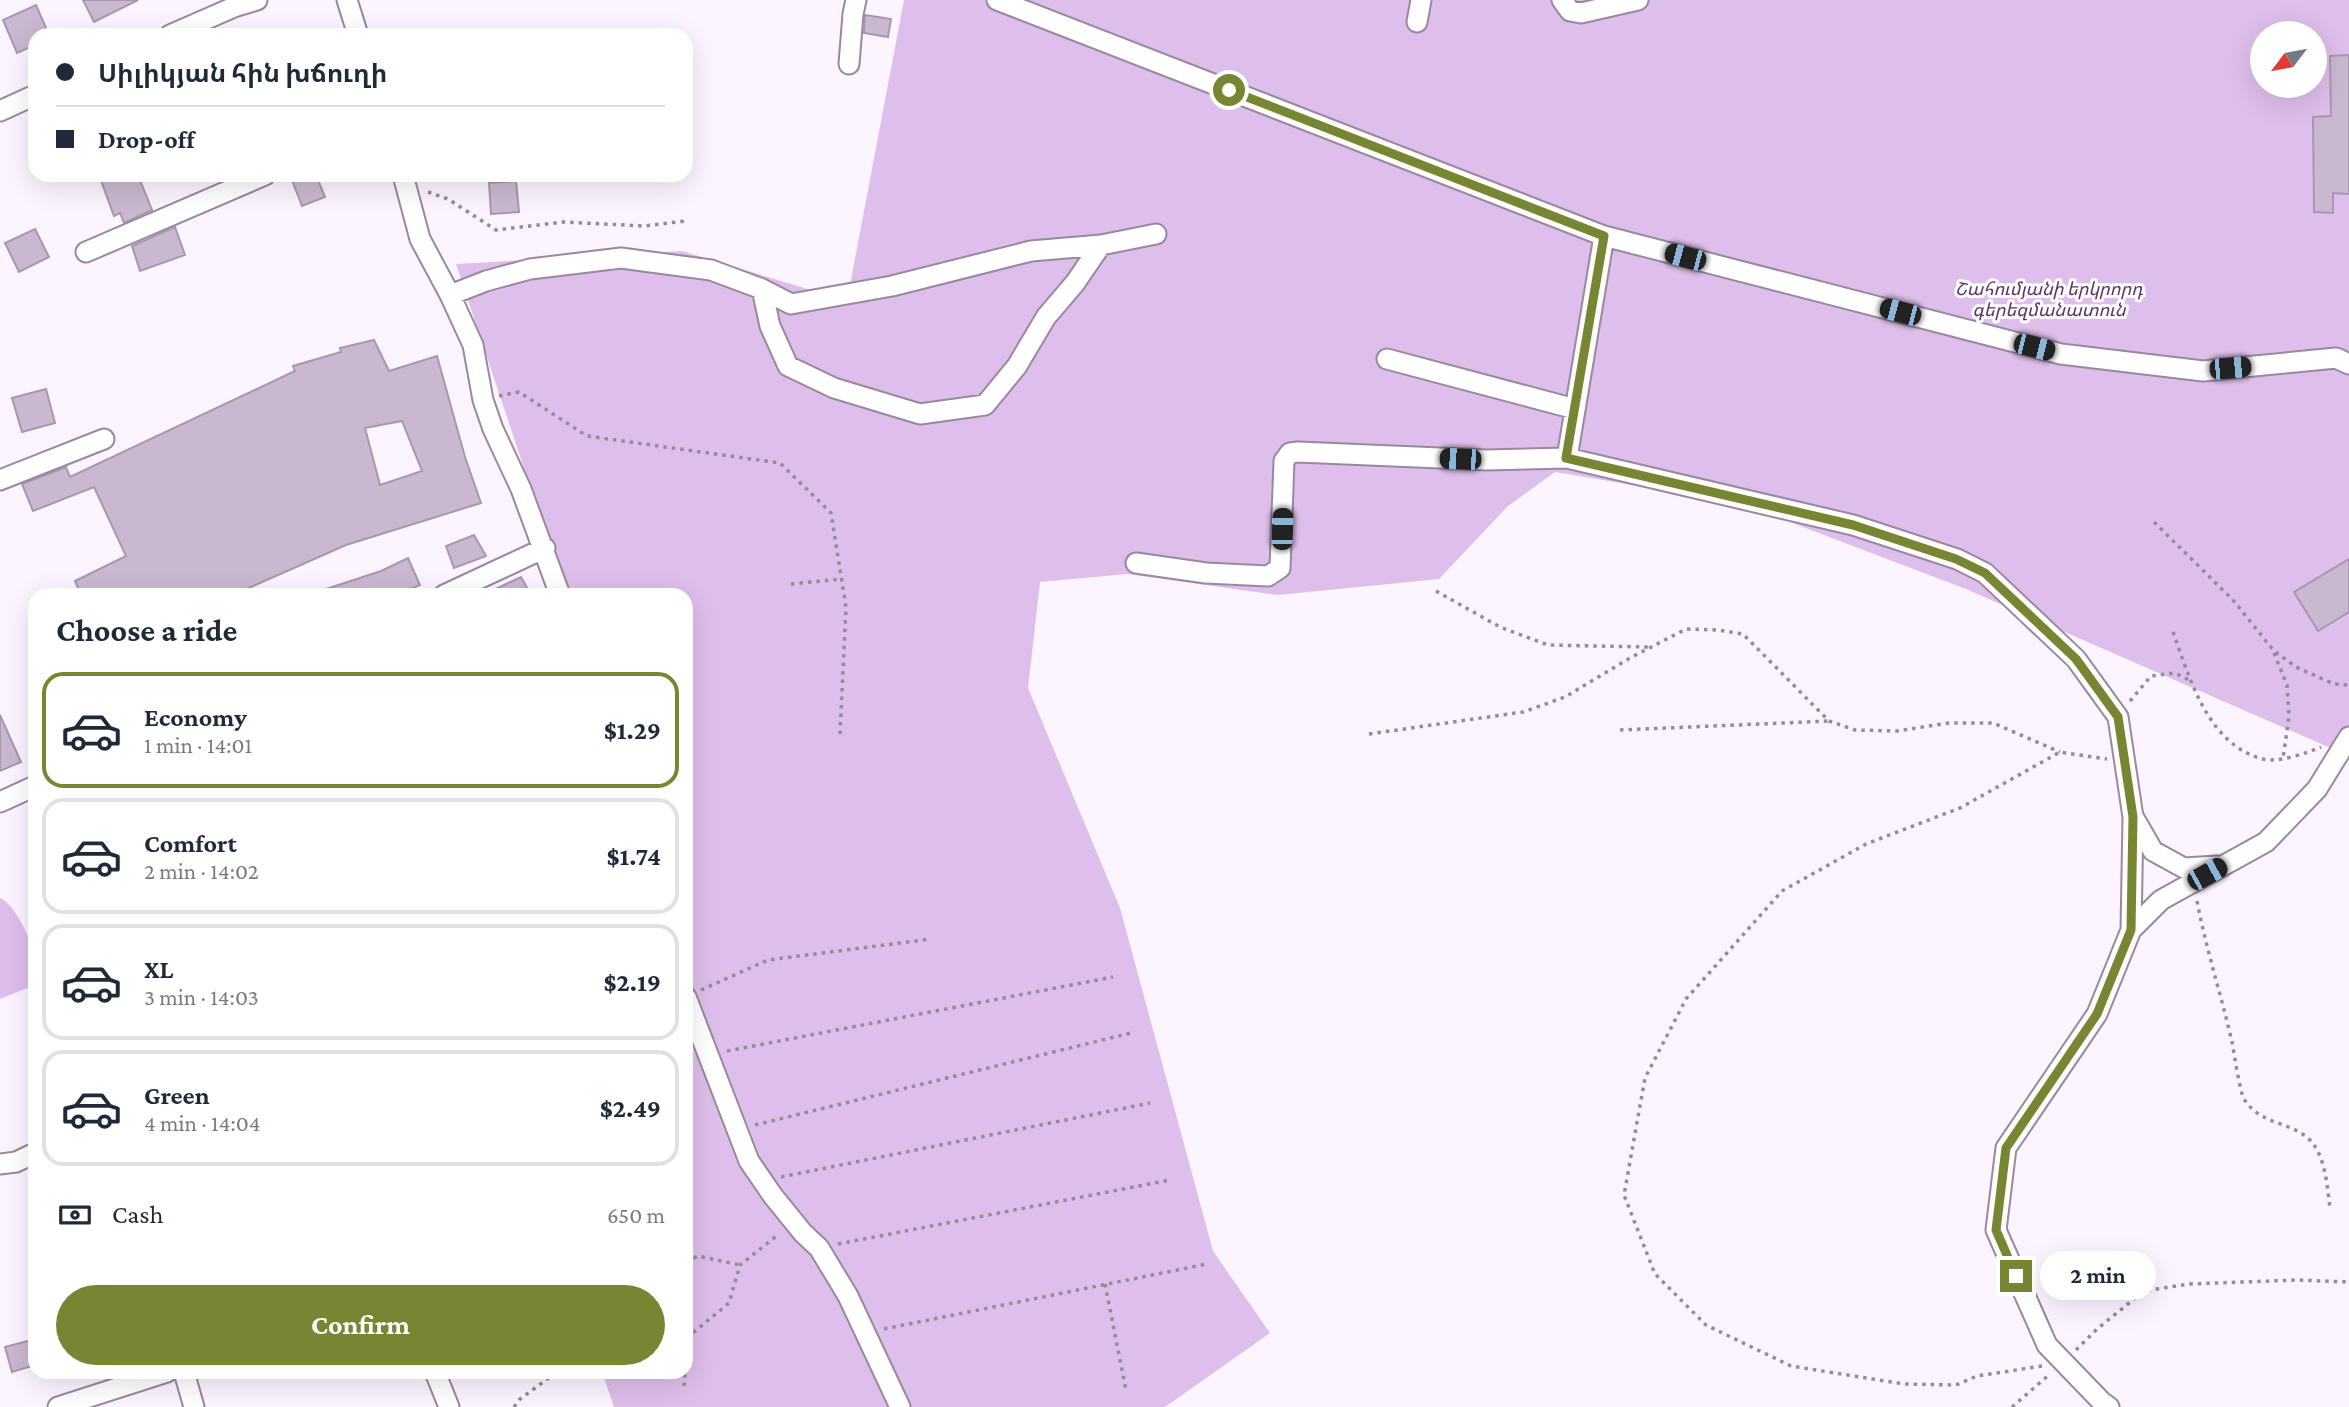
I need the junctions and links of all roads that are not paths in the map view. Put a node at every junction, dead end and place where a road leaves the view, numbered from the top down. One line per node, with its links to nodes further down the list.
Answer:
1 (257, 0): 9 (street)
2 (347, 0): 10 (street)
3 (856, 0): 11 (street)
4 (998, 0): 17 (street)
5 (1421, 0): 8 (street)
6 (1562, 0): 7 (street)
7 (1638, 0)
8 (1417, 22)
9 (186, 28)
10 (356, 28)
11 (849, 64)
12 (28, 98): 13 (street)
13 (0, 111)
14 (249, 182): 19 (street)
15 (405, 182): 21 (street)
16 (1156, 234): 18 (street)
17 (1604, 236): 23 (street); 24 (street)
18 (1101, 245): 20 (street); 20 (street)
19 (86, 253)
20 (762, 289): 21 (street)
21 (450, 295): 28 (street)
22 (1387, 359): 24 (street)
23 (2349, 364)
24 (1575, 409): 26 (street)
25 (104, 439): 27 (street)
26 (1566, 458): 29 (street); 35 (street)
27 (0, 480)
28 (544, 548): 30 (street); 31 (street)
29 (1136, 563)
30 (459, 588)
31 (558, 588)
32 (2349, 737): 36 (street)
33 (28, 789): 34 (street)
34 (0, 802)
35 (2133, 817): 36 (street); 37 (street)
36 (2222, 866): 37 (street)
37 (2131, 930): 48 (street)
38 (693, 1011): 47 (street)
39 (28, 1156): 40 (street)
40 (0, 1164)
41 (145, 1379): 44 (street)
42 (186, 1379): 45 (street)
43 (438, 1379): 46 (street)
44 (58, 1407)
45 (194, 1407)
46 (449, 1407)
47 (900, 1407)
48 (2109, 1407)

